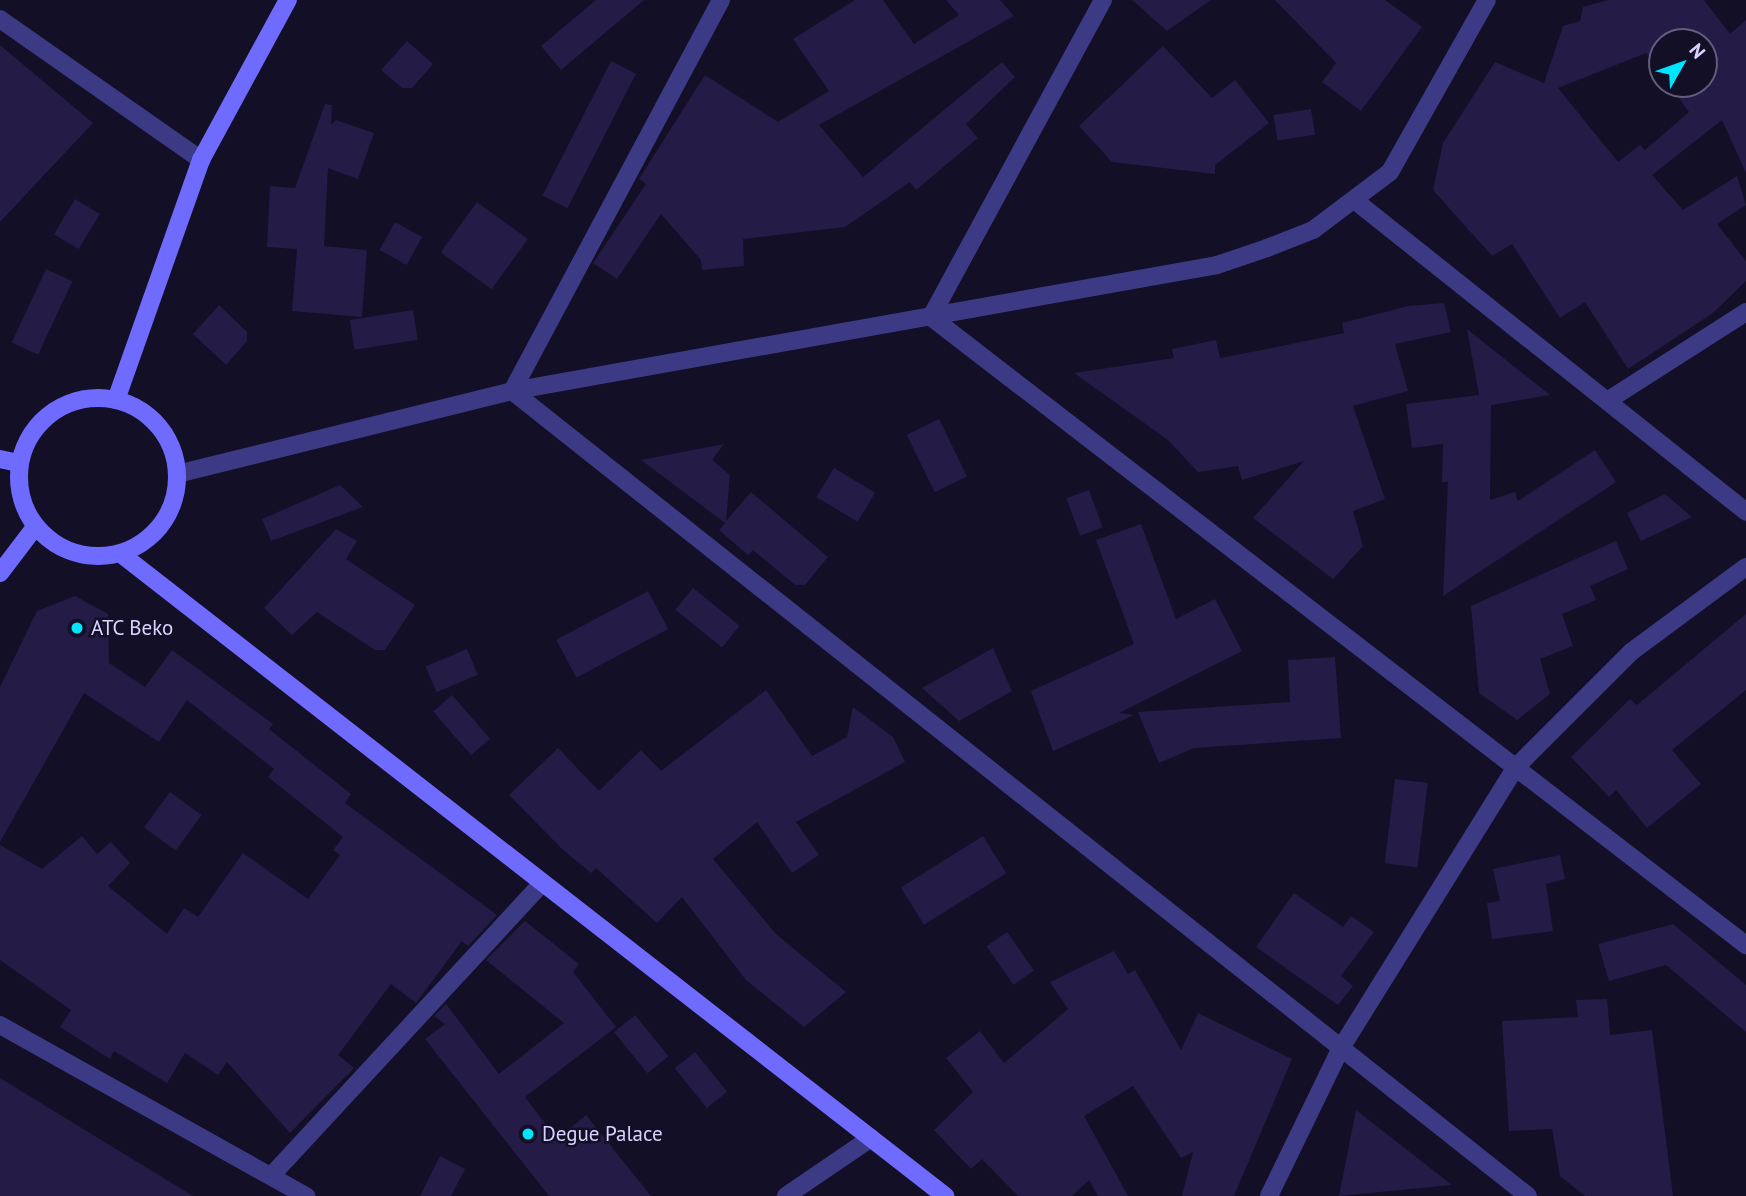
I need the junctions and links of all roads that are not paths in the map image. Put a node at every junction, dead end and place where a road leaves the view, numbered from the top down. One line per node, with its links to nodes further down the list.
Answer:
1 (288, 0): 6 (main road)
2 (721, 0): 10 (street)
3 (1103, 0): 9 (street)
4 (1487, 0): 7 (street)
5 (0, 19): 6 (street)
6 (201, 160): 11 (main road)
7 (1358, 203): 9 (street); 12 (street)
8 (1746, 312): 12 (street)
9 (931, 317): 10 (street); 21 (street)
10 (512, 391): 15 (street); 25 (street)
11 (116, 400): 14 (main road); 15 (main road)
12 (1607, 401): 16 (street)
13 (0, 459): 14 (main road)
14 (19, 463): 17 (main road)
15 (177, 474): 18 (main road)
16 (1746, 512)
17 (36, 527): 18 (main road); 20 (main road)
18 (121, 554): 22 (main road)
19 (1746, 567): 21 (street)
20 (0, 573)
21 (1516, 768): 23 (street); 25 (street)
22 (541, 884): 26 (main road); 27 (street)
23 (1746, 945)
24 (0, 1025): 27 (street)
25 (1341, 1048): 31 (street); 32 (street)
26 (871, 1138): 29 (street); 30 (main road)
27 (271, 1176): 28 (street)
28 (306, 1196)
29 (786, 1196)
30 (945, 1196)
31 (1269, 1196)
32 (1528, 1196)

